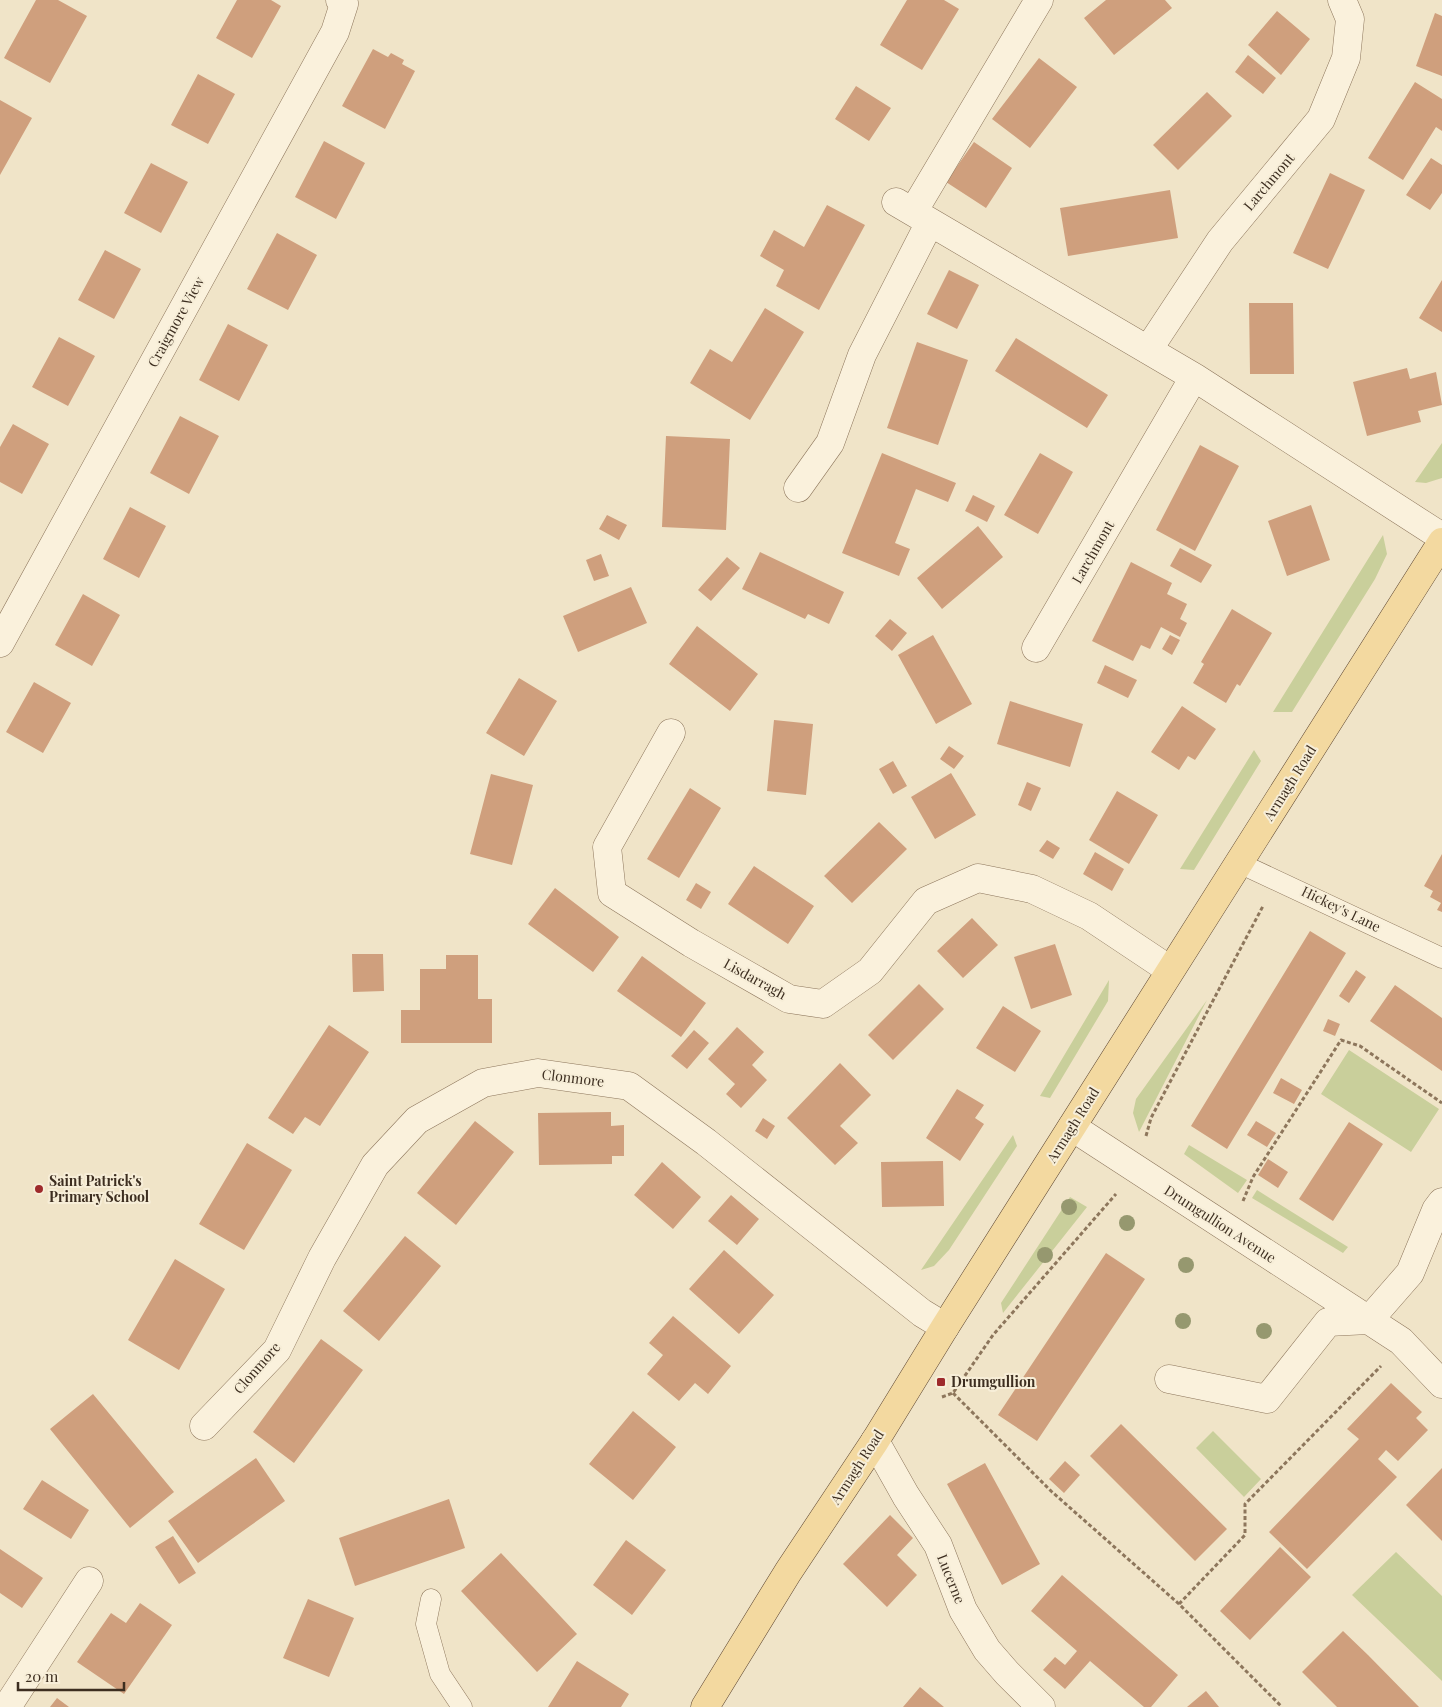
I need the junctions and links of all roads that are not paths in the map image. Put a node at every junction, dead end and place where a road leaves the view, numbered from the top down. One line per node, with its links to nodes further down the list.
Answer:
1 (340, 0): 10 (street, Craigmore View)
2 (1039, 0): 4 (street)
3 (1342, 0): 5 (street, Larchmont)
4 (913, 212): 5 (street); 7 (street)
5 (1148, 350): 6 (street)
6 (1194, 377): 8 (street); 11 (street, Larchmont)
7 (798, 488)
8 (1442, 537)
9 (1442, 542): 13 (main road, Armagh Road)
10 (0, 643)
11 (1036, 648)
12 (672, 733): 15 (street, Lisdarragh)
13 (1239, 863): 14 (lane, Hickey's Lane); 15 (main road, Armagh Road)
14 (1442, 958)
15 (1170, 970): 16 (main road, Armagh Road)
16 (1072, 1127): 18 (street, Drumgullion Avenue); 19 (main road, Armagh Road)
17 (1442, 1202): 18 (street)
18 (1369, 1320): 20 (street); 21 (street, Drumgullion Avenue)
19 (945, 1327): 22 (street, Clonmore); 23 (main road, Armagh Road)
20 (1169, 1379)
21 (1442, 1384)
22 (204, 1426)
23 (875, 1441): 28 (main road, Armagh Road); 29 (street, Lucerne)
24 (89, 1581): 26 (street)
25 (431, 1599): 27 (lane)
26 (7, 1707)
27 (462, 1707)
28 (705, 1707)
29 (1041, 1707)

